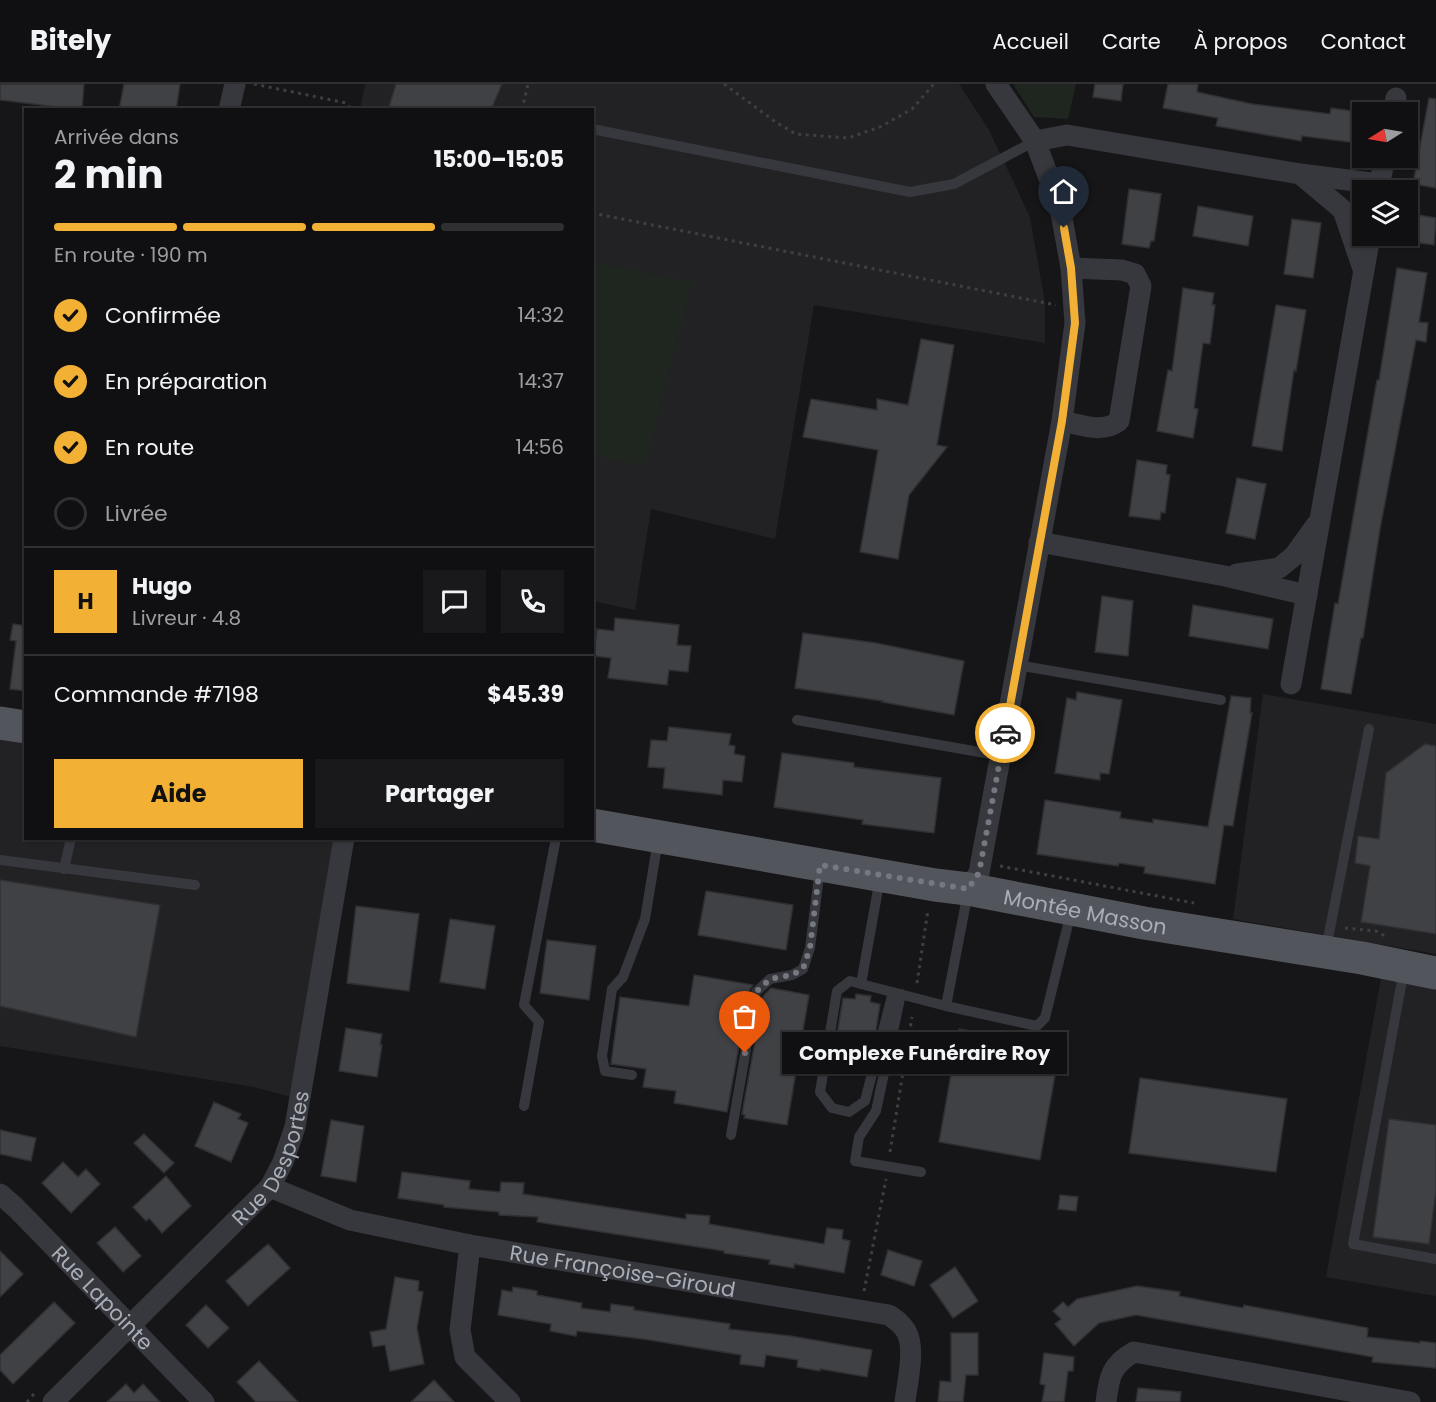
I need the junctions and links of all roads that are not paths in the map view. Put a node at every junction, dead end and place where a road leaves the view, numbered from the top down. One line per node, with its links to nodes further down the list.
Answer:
1 (235, 84): 3 (street)
2 (996, 84): 5 (street)
3 (229, 108)
4 (594, 129): 5 (lane)
5 (1035, 141): 6 (street); 9 (street)
6 (1300, 174): 7 (street); 10 (street)
7 (1352, 183)
8 (1368, 246): 10 (street)
9 (1071, 268): 11 (street); 11 (street)
10 (1364, 271): 12 (street)
11 (1062, 421): 13 (street)
12 (1319, 520): 14 (street); 15 (street)
13 (1039, 542): 14 (street); 16 (street)
14 (1225, 576): 15 (street)
15 (1306, 595): 17 (street)
16 (1017, 665): 18 (lane); 23 (street)
17 (1291, 684)
18 (1221, 700)
19 (797, 720): 23 (lane)
20 (0, 723): 21 (main road)
21 (24, 727)
22 (1369, 729): 36 (lane)
23 (1002, 756): 34 (street)
24 (594, 825): 25 (main road, Montée Masson)
25 (659, 837): 30 (main road, Montée Masson); 42 (lane)
26 (71, 840): 31 (lane)
27 (344, 840): 46 (street, Rue Desportes)
28 (556, 840): 43 (lane)
29 (0, 860): 31 (lane)
30 (820, 865): 32 (main road, Montée Masson); 44 (lane)
31 (64, 869): 33 (lane)
32 (880, 875): 34 (main road, Montée Masson); 39 (lane)
33 (195, 885)
34 (968, 889): 35 (main road, Montée Masson); 41 (lane)
35 (1072, 909): 36 (main road, Montée Masson); 41 (lane)
36 (1326, 953): 37 (main road, Montée Masson)
37 (1404, 967): 38 (main road, Montée Masson); 49 (lane)
38 (1436, 973)
39 (861, 984): 40 (lane); 40 (lane)
40 (897, 993): 41 (lane); 45 (lane)
41 (946, 1006)
42 (632, 1075)
43 (524, 1106)
44 (731, 1135)
45 (921, 1172)
46 (270, 1187): 48 (street, Rue Françoise-Giroud); 50 (street, Rue Desportes)
47 (0, 1194): 50 (street, Rue Lapointe)
48 (470, 1245): 54 (street); 55 (street, Rue Françoise-Giroud)
49 (1436, 1259)
50 (128, 1326): 52 (street, Rue Desportes); 53 (street, Rue Lapointe)
51 (1309, 1393): 56 (street); 57 (street)
52 (53, 1402)
53 (204, 1402)
54 (510, 1402)
55 (905, 1402)
56 (1106, 1402)
57 (1410, 1402)

